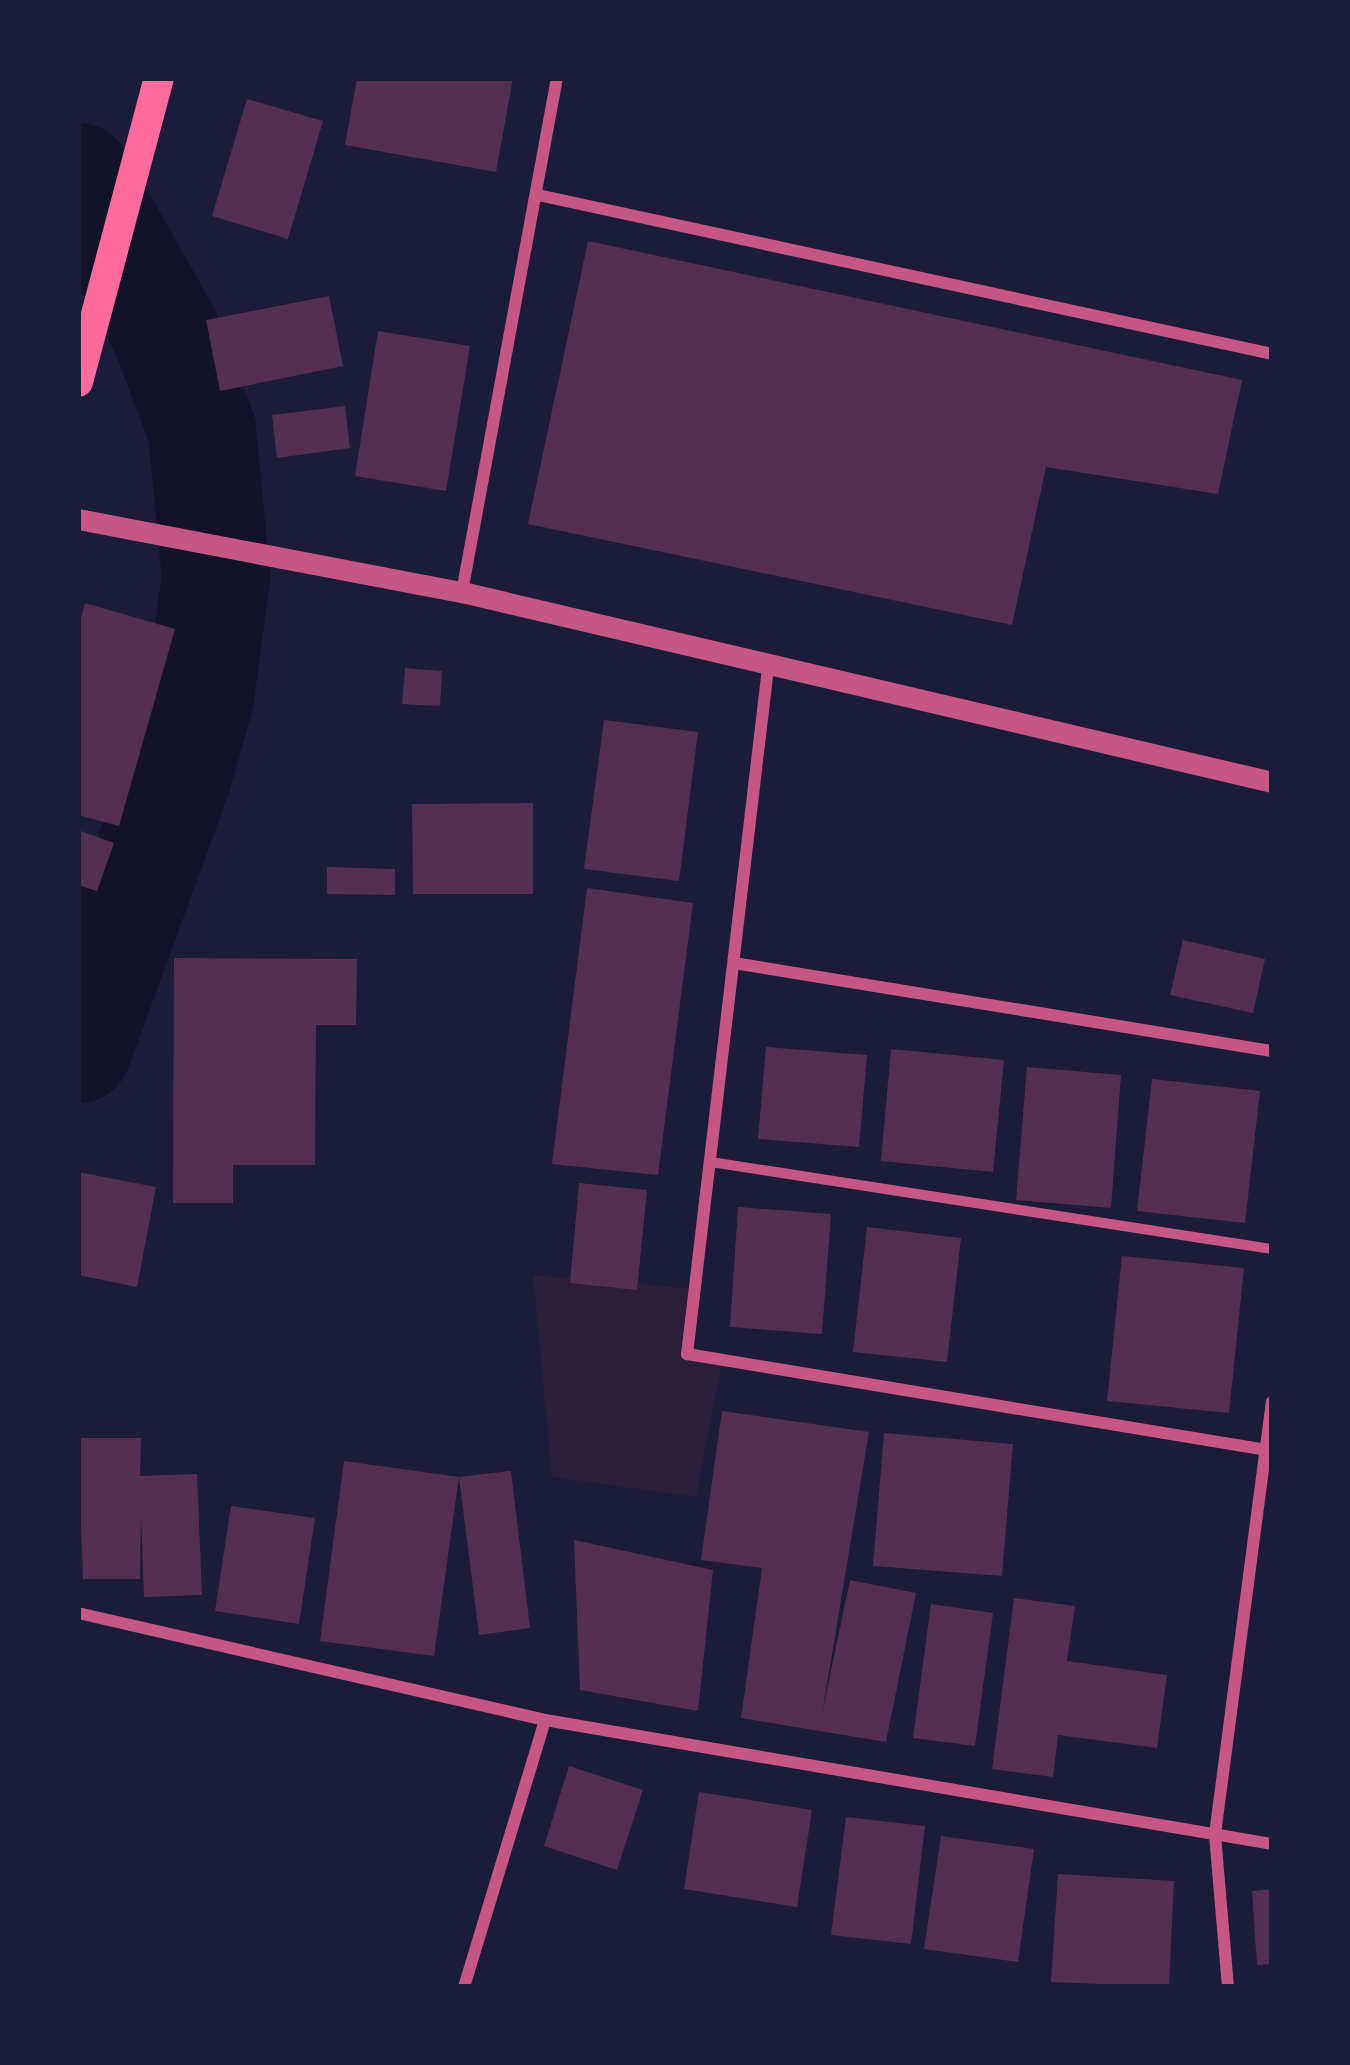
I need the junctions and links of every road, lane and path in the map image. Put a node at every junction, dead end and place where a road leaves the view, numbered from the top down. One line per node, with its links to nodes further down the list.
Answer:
1 (159, 78): 5 (main road)
2 (556, 78): 3 (street)
3 (538, 195): 4 (street); 7 (street)
4 (1272, 354)
5 (78, 382)
6 (78, 519): 7 (street)
7 (462, 592): 8 (street)
8 (768, 668): 9 (street); 10 (street)
9 (1272, 782)
10 (734, 963): 11 (street); 12 (street)
11 (1272, 1051)
12 (711, 1162): 13 (street); 15 (street)
13 (1272, 1249)
14 (1272, 1402): 15 (street)
15 (1268, 1451): 18 (street)
16 (78, 1613): 17 (street)
17 (545, 1720): 18 (street); 20 (street)
18 (1215, 1834): 19 (street); 21 (street)
19 (1272, 1844)
20 (464, 1987)
21 (1228, 1987)

